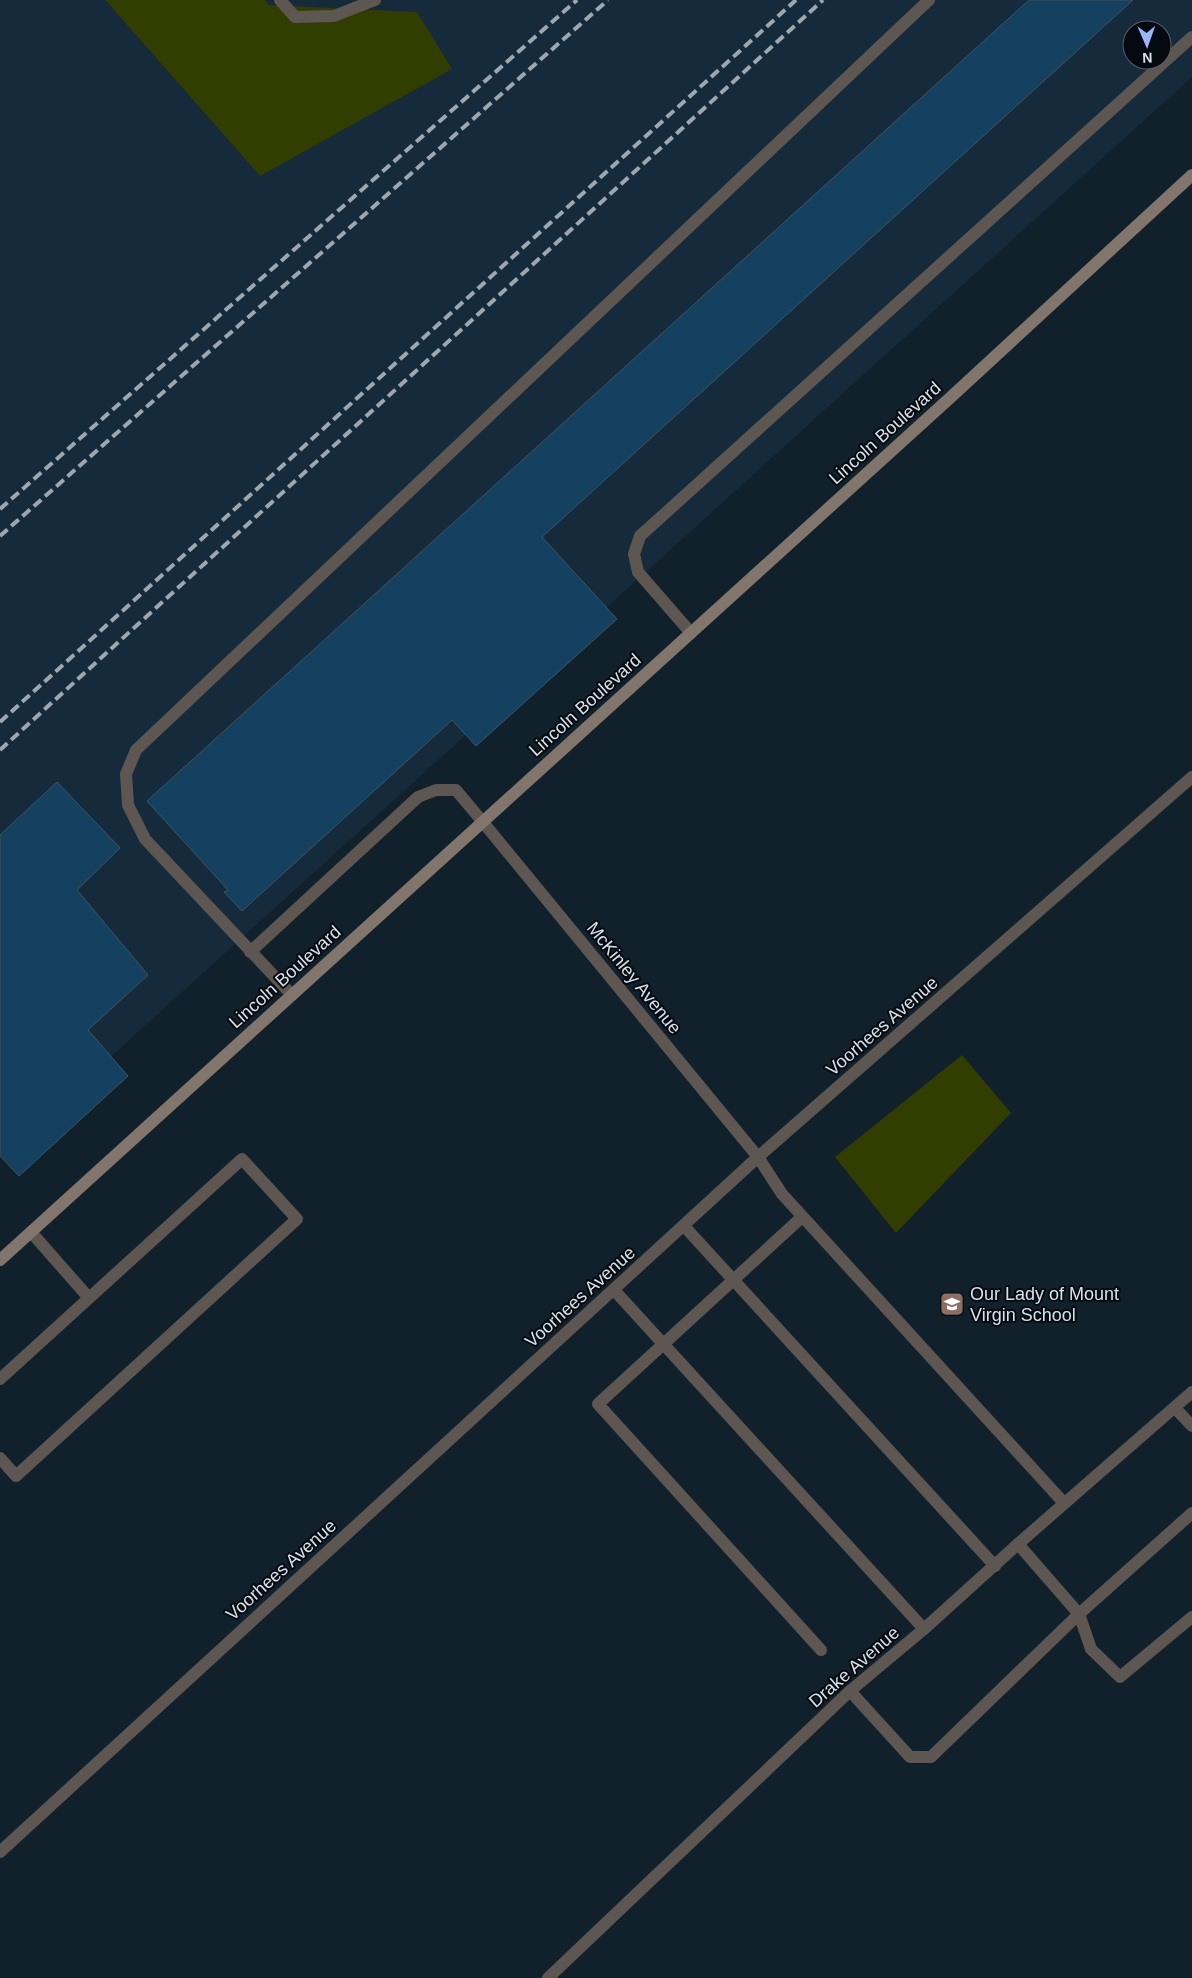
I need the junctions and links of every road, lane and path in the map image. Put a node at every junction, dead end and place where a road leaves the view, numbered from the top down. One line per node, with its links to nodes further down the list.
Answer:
1 (280, 0): 2 (street)
2 (375, 0)
3 (929, 0): 9 (street)
4 (1192, 37): 6 (street)
5 (1191, 179): 6 (main road, Lincoln Boulevard)
6 (691, 633): 8 (main road, Lincoln Boulevard)
7 (1192, 778): 11 (street, Voorhees Avenue)
8 (482, 822): 9 (street, McKinley Avenue); 10 (main road, Lincoln Boulevard); 11 (street, McKinley Avenue)
9 (250, 952): 10 (street)
10 (292, 995): 14 (main road, Lincoln Boulevard)
11 (758, 1158): 12 (street, McKinley Avenue); 13 (street, Voorhees Avenue)
12 (802, 1217): 16 (street); 25 (street, McKinley Avenue)
13 (684, 1226): 16 (street); 17 (street, Voorhees Avenue)
14 (31, 1232): 15 (main road, Lincoln Boulevard); 18 (street)
15 (0, 1260)
16 (734, 1279): 19 (street); 28 (street)
17 (614, 1290): 19 (street); 34 (street, Voorhees Avenue)
18 (89, 1298): 20 (street); 24 (street)
19 (664, 1344): 31 (street); 32 (street)
20 (0, 1379)
21 (1192, 1392): 22 (street, Drake Avenue)
22 (1174, 1408): 23 (street); 25 (street, Drake Avenue)
23 (1192, 1426)
24 (0, 1458)
25 (1064, 1503): 27 (street, Drake Avenue)
26 (1192, 1513): 29 (street)
27 (1018, 1544): 28 (street, Drake Avenue); 29 (street)
28 (995, 1566): 31 (street, Drake Avenue)
29 (1079, 1614): 30 (street); 33 (street)
30 (1192, 1617)
31 (924, 1629): 33 (street, Drake Avenue)
32 (821, 1650)
33 (850, 1690): 35 (street, Drake Avenue)
34 (0, 1852)
35 (548, 1978)

